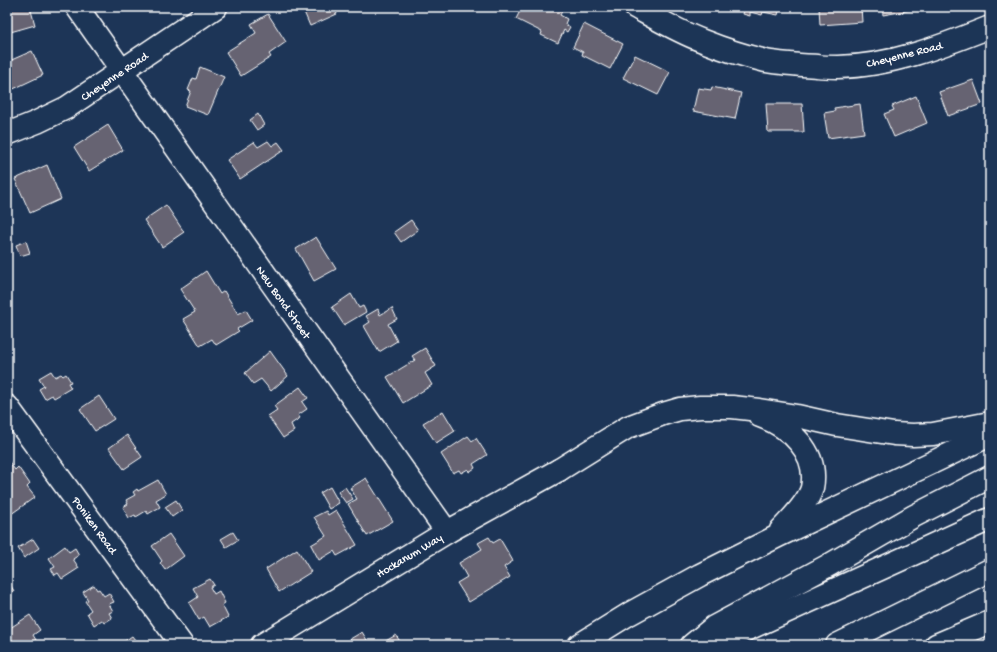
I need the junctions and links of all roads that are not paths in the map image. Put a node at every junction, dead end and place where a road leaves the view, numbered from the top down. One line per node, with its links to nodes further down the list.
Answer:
1 (77, 7): 5 (main road, New Bond Street)
2 (216, 7): 5 (main road, Cheyenne Road)
3 (635, 7): 4 (main road, Cheyenne Road)
4 (990, 27)
5 (122, 71): 6 (main road, Cheyenne Road); 13 (main road, New Bond Street)
6 (7, 134)
7 (7, 406): 17 (main road, Poniken Road)
8 (732, 407): 9 (main road); 13 (main road, Hockanum Way); 14 (main road)
9 (990, 423)
10 (990, 435): 14 (main road)
11 (990, 477): 20 (main road)
12 (990, 519): 21 (main road)
13 (447, 532): 18 (main road, Hockanum Way)
14 (771, 539): 19 (main road)
15 (990, 570): 22 (main road)
16 (990, 622): 23 (main road)
17 (182, 645)
18 (262, 645)
19 (579, 645)
20 (692, 645)
21 (713, 645)
22 (837, 645)
23 (936, 645)

